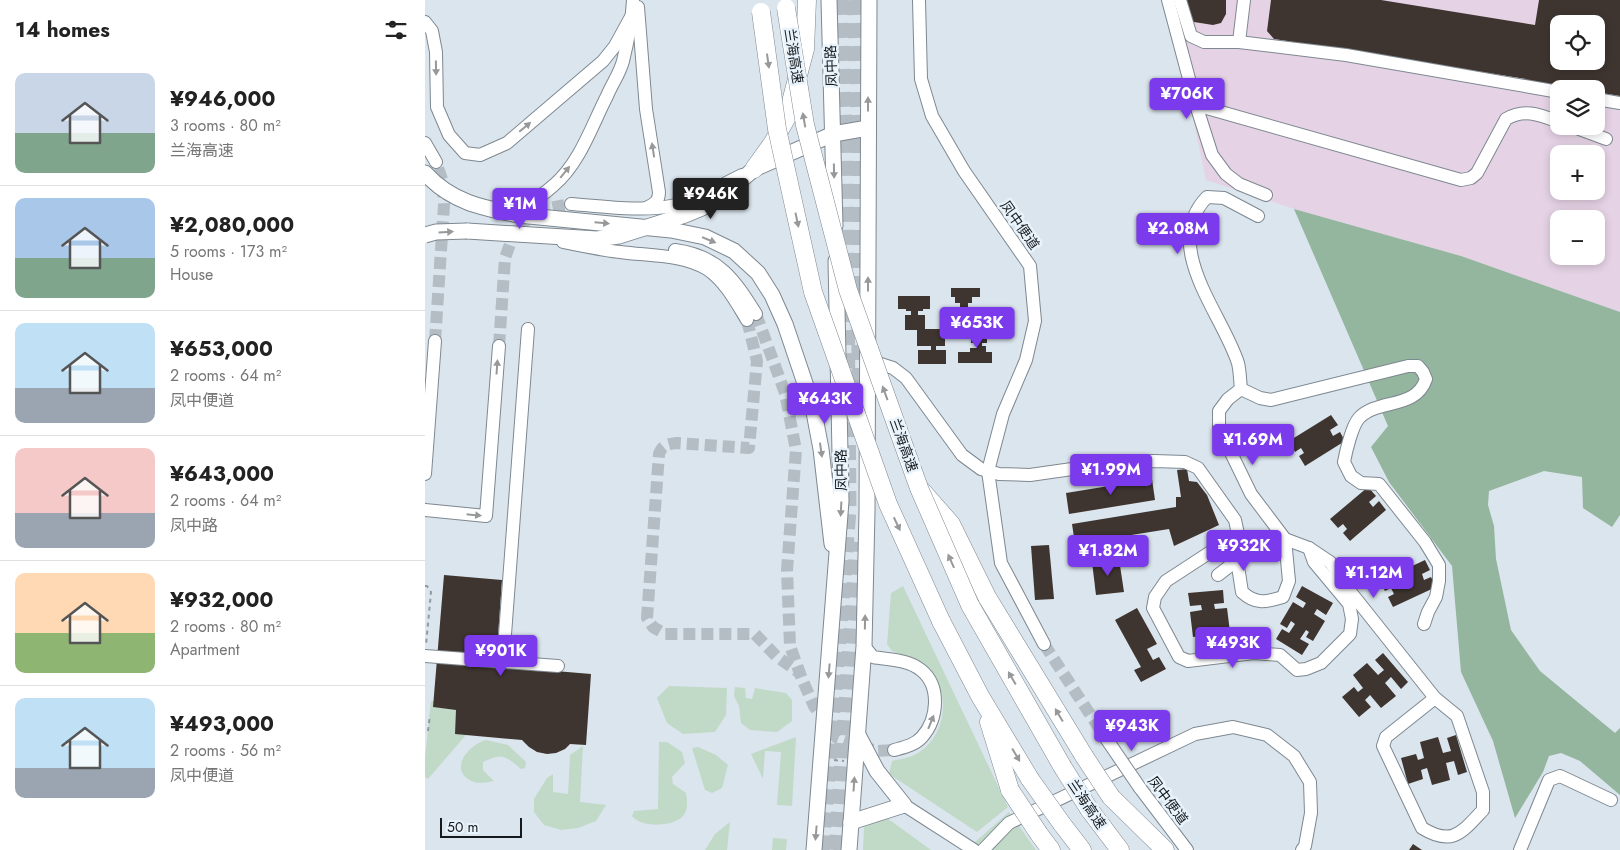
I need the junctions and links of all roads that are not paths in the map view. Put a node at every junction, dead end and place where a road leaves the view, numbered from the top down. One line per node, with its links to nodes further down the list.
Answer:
1 (633, 0): 12 (street)
2 (637, 0): 32 (street, one-way to 2)
3 (807, 0): 26 (highway)
4 (829, 0): 21 (main road, 凤中路)
5 (869, 0): 20 (main road, 凤中路, one-way to 5)
6 (919, 0): 44 (street, 凤中便道)
7 (1168, 0): 18 (street)
8 (1180, 0): 14 (street)
9 (1244, 0): 14 (street)
10 (786, 4): 46 (highway, 兰海高速, one-way to 10, bridge)
11 (760, 6): 61 (highway, 兰海高速, one-way to 61, bridge)
12 (632, 15): 13 (street, one-way to 12); 33 (street, one-way to 12)
13 (425, 22)
14 (1239, 42): 15 (street)
15 (1550, 90)
16 (1605, 100): 17 (street)
17 (1620, 103)
18 (1196, 105): 19 (street); 30 (street)
19 (1550, 119)
20 (868, 128): 21 (main road); 42 (main road, 凤中路, one-way to 20)
21 (833, 134): 26 (main road); 54 (main road, 凤中路, one-way to 54)
22 (1595, 135): 23 (street)
23 (1606, 139)
24 (425, 143): 25 (street)
25 (436, 162)
26 (755, 169): 32 (street); 35 (main road)
27 (425, 173): 29 (main road)
28 (425, 182): 29 (main road)
29 (449, 194): 33 (main road)
30 (1266, 195)
31 (571, 204): 32 (street)
32 (646, 208)
33 (495, 211): 35 (main road, one-way to 35)
34 (1258, 216): 43 (street)
35 (644, 227): 37 (main road); 54 (main road, one-way to 54)
36 (425, 235): 37 (main road, one-way to 37, bridge)
37 (531, 235): 38 (street)
38 (751, 317)
39 (527, 330): 59 (street)
40 (435, 341): 45 (street)
41 (499, 346): 47 (street, one-way to 41)
42 (868, 360): 44 (street); 57 (main road, 凤中路, one-way to 42)
43 (1241, 389): 49 (street); 55 (street)
44 (988, 471): 48 (street); 56 (street, 凤中便道)
45 (425, 474)
46 (919, 488): 66 (highway, one-way to 46, bridge); 76 (highway, 兰海高速, one-way to 46, bridge)
47 (425, 510)
48 (1238, 534): 50 (street); 51 (street)
49 (1285, 539): 50 (street); 51 (street); 52 (street)
50 (1253, 548): 52 (street)
51 (1309, 548): 62 (street)
52 (1237, 560): 53 (street)
53 (1218, 575)
54 (836, 585): 70 (main road, 凤中路, one-way to 70)
55 (1424, 624)
56 (1045, 644)
57 (864, 646): 64 (main road, 凤中路); 65 (street, one-way to 57)
58 (425, 656): 59 (street)
59 (503, 661): 60 (street)
60 (559, 666)
61 (980, 696): 74 (highway, bridge); 75 (highway, 兰海高速, one-way to 75, bridge)
62 (1435, 698): 62 (street)
63 (1101, 731): 79 (street, 凤中便道, bridge)
64 (858, 735): 68 (main road); 69 (main road, 凤中路, one-way to 64)
65 (894, 750)
66 (1111, 797): 77 (highway); 78 (highway)
67 (1611, 800): 81 (street)
68 (904, 805): 69 (main road); 72 (street)
69 (851, 822): 71 (main road, 凤中路)
70 (814, 850)
71 (849, 850)
72 (974, 850)
73 (983, 850): 80 (street, 凤中便道)
74 (1051, 850)
75 (1082, 850)
76 (1120, 850)
77 (1151, 850)
78 (1165, 850)
79 (1187, 850)
80 (1302, 850)
81 (1520, 850)

